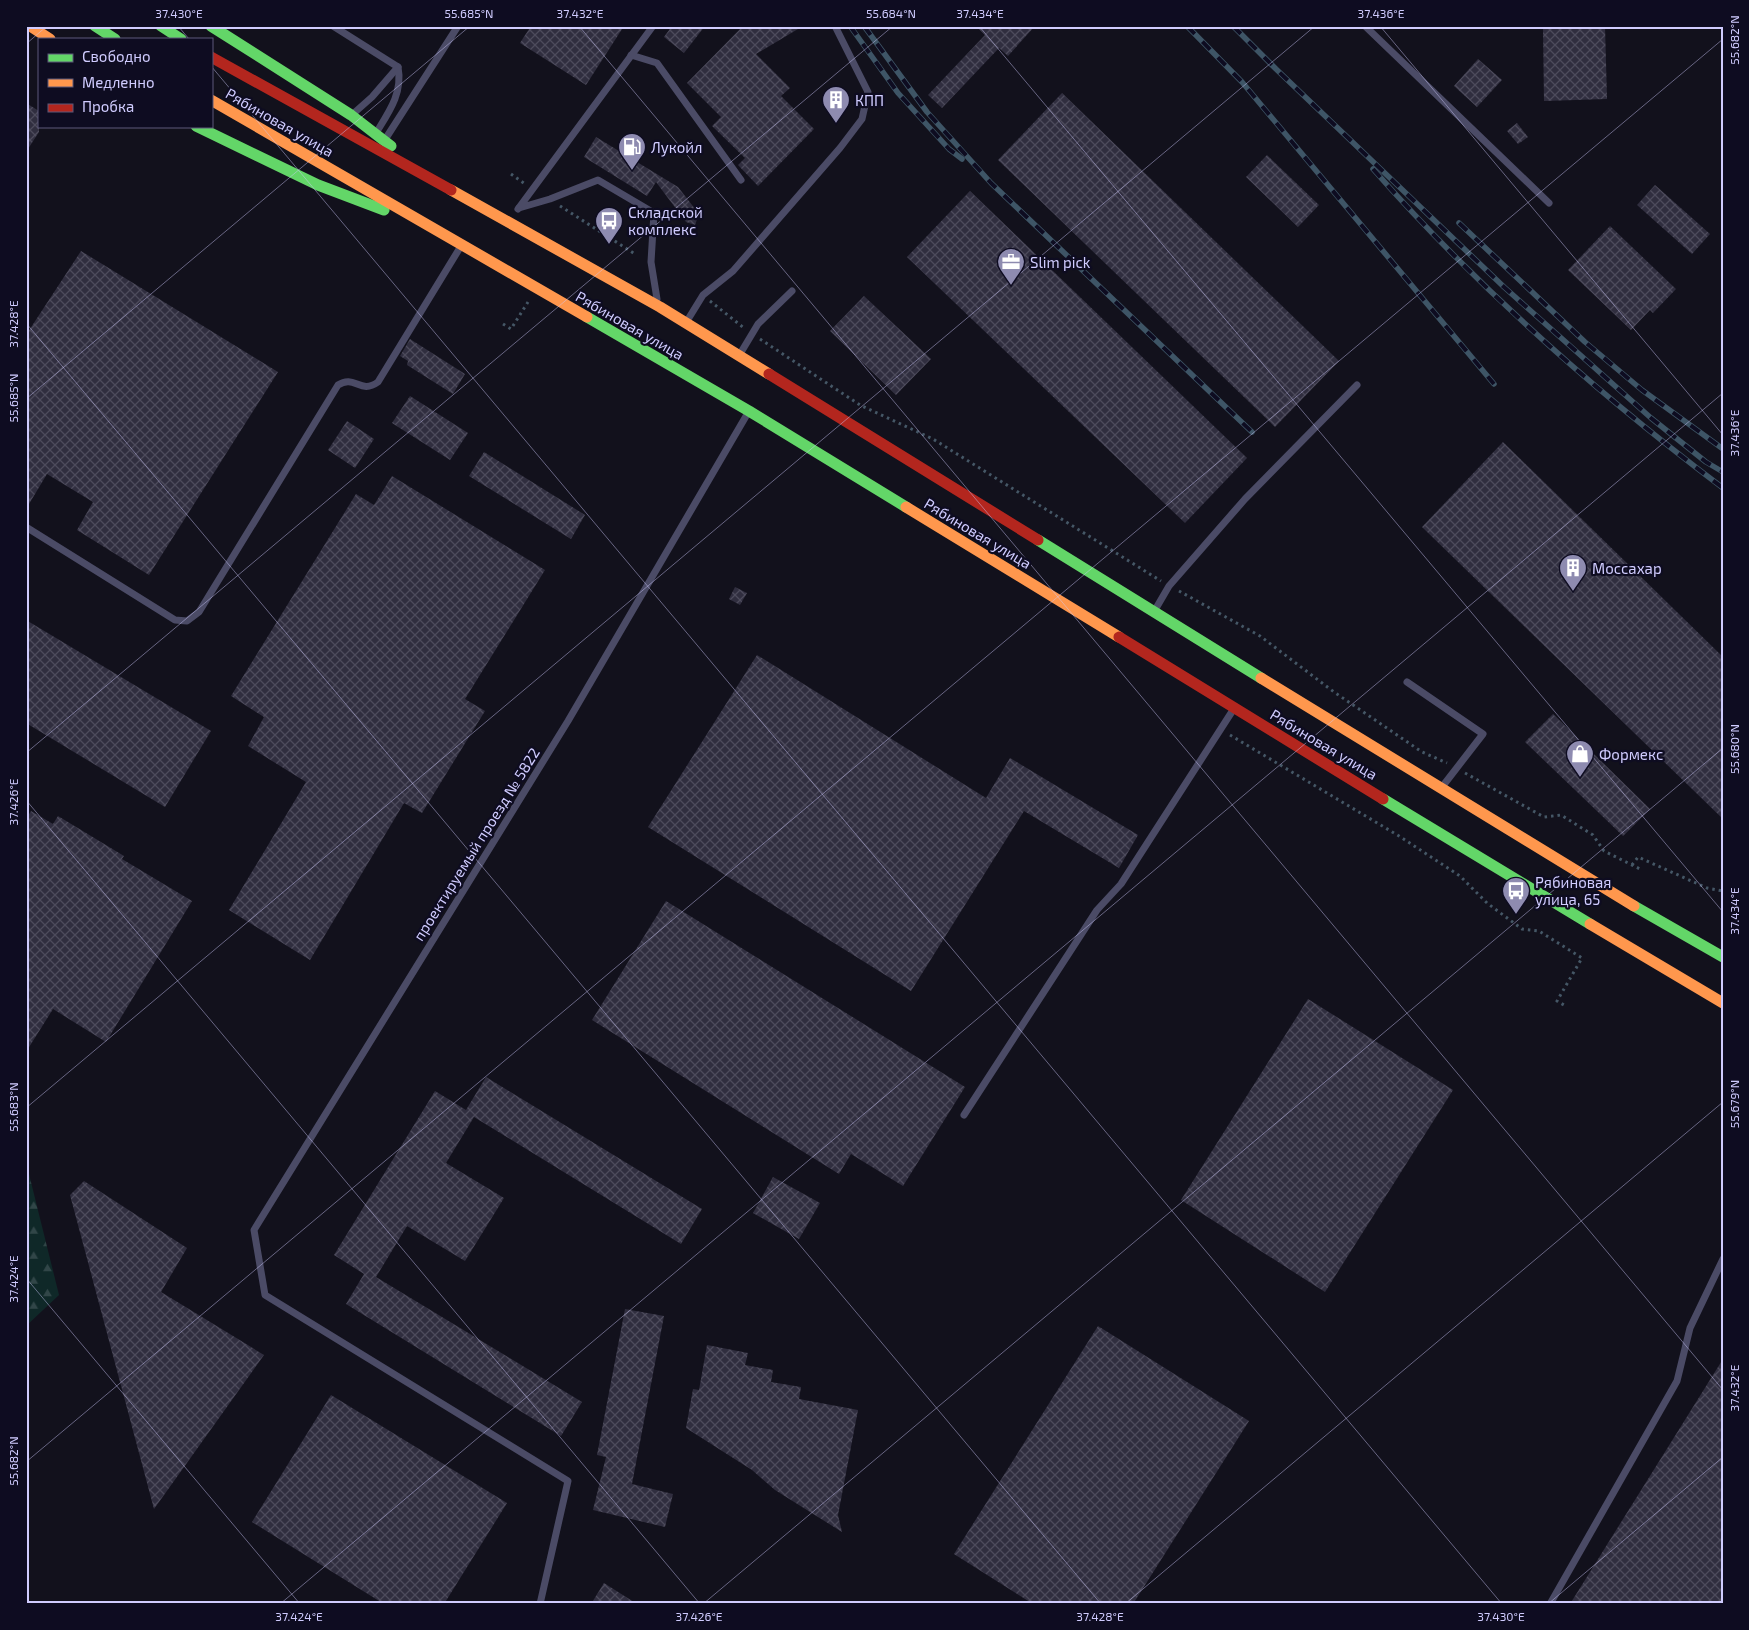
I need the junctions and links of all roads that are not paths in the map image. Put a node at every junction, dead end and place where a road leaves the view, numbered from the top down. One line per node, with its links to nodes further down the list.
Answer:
1 (30, 26): 10 (main road)
2 (95, 26): 11 (main road)
3 (161, 26): 12 (main road)
4 (211, 26): 17 (main road)
5 (333, 26): 15 (lane)
6 (458, 26): 19 (lane)
7 (653, 26): 13 (lane)
8 (835, 26): 29 (lane)
9 (1365, 26): 22 (lane)
10 (48, 38)
11 (113, 38)
12 (179, 38)
13 (632, 55): 20 (lane); 23 (lane)
14 (212, 58): 21 (main road, Рябиновая улица)
15 (398, 67): 17 (lane); 19 (lane)
16 (212, 101): 25 (main road, Рябиновая улица)
17 (351, 115): 19 (main road)
18 (200, 128): 25 (main road)
19 (380, 137): 21 (main road)
20 (741, 180)
21 (440, 184): 24 (main road, Рябиновая улица)
22 (1550, 203)
23 (519, 208): 24 (lane); 28 (lane)
24 (510, 221): 28 (main road, Рябиновая улица)
25 (442, 232): 26 (main road, Рябиновая улица)
26 (462, 244): 32 (main road, Рябиновая улица); 33 (lane)
27 (792, 291): 30 (lane)
28 (660, 307): 29 (main road, Рябиновая улица)
29 (686, 322): 30 (main road, Рябиновая улица)
30 (739, 355): 34 (main road, Рябиновая улица)
31 (1357, 385): 34 (lane)
32 (749, 411): 36 (main road, Рябиновая улица); 42 (lane, проектируемый проезд № 5822)
33 (26, 527)
34 (1155, 610): 37 (main road, Рябиновая улица)
35 (1407, 682): 37 (lane)
36 (1235, 708): 39 (main road, Рябиновая улица); 40 (lane)
37 (1442, 787): 38 (main road, Рябиновая улица)
38 (1723, 957)
39 (1723, 1003)
40 (964, 1115)
41 (1723, 1259): 43 (lane)
42 (540, 1604)
43 (1550, 1604)

